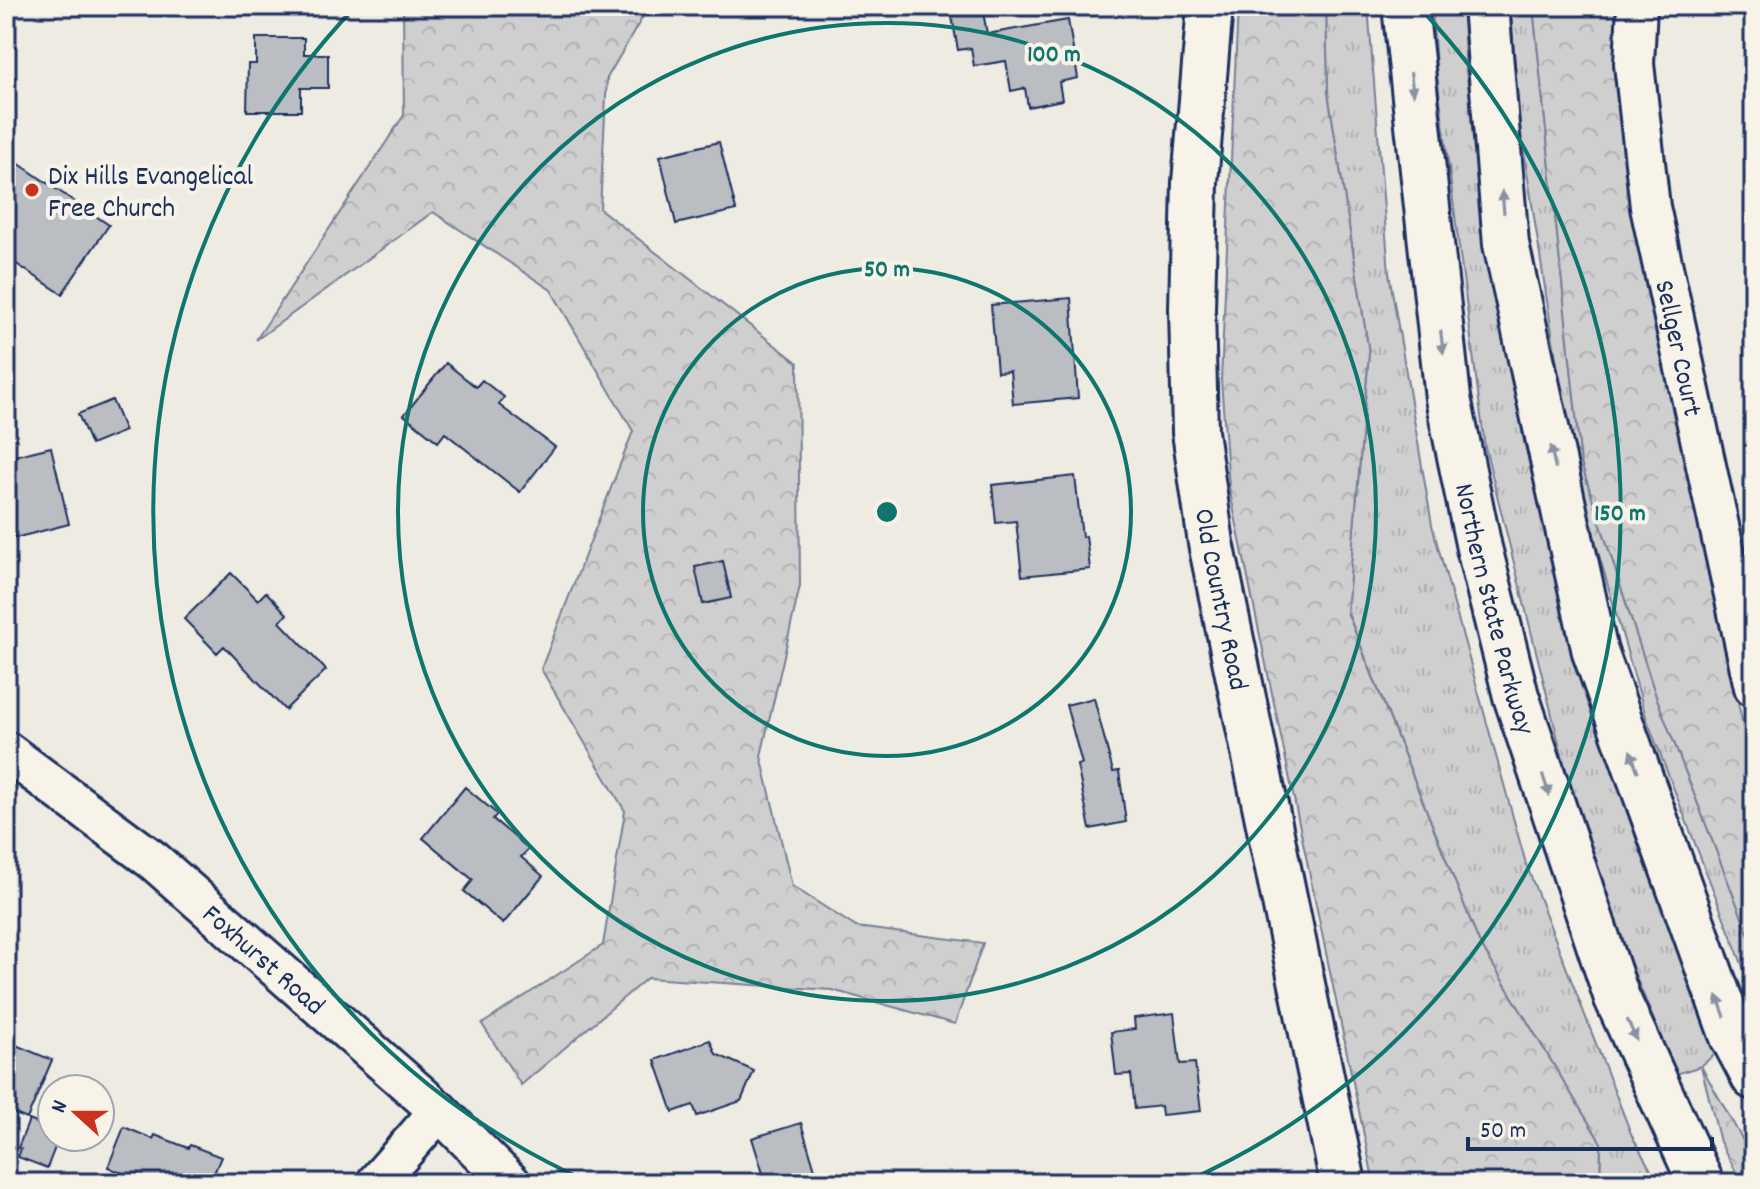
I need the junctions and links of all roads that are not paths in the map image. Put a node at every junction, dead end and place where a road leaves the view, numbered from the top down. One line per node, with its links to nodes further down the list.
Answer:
1 (1210, 6): 11 (main road, Old Country Road)
2 (1405, 6): 12 (main road, Northern State Parkway, one-way to 12)
3 (1486, 6): 7 (main road, one-way to 3)
4 (1637, 6): 5 (street, Sellger Court)
5 (1754, 687)
6 (6, 751): 8 (street, Foxhurst Road)
7 (1754, 1077)
8 (439, 1111): 9 (street); 10 (street, Foxhurst Road)
9 (376, 1183)
10 (511, 1183)
11 (1343, 1183)
12 (1701, 1183)

